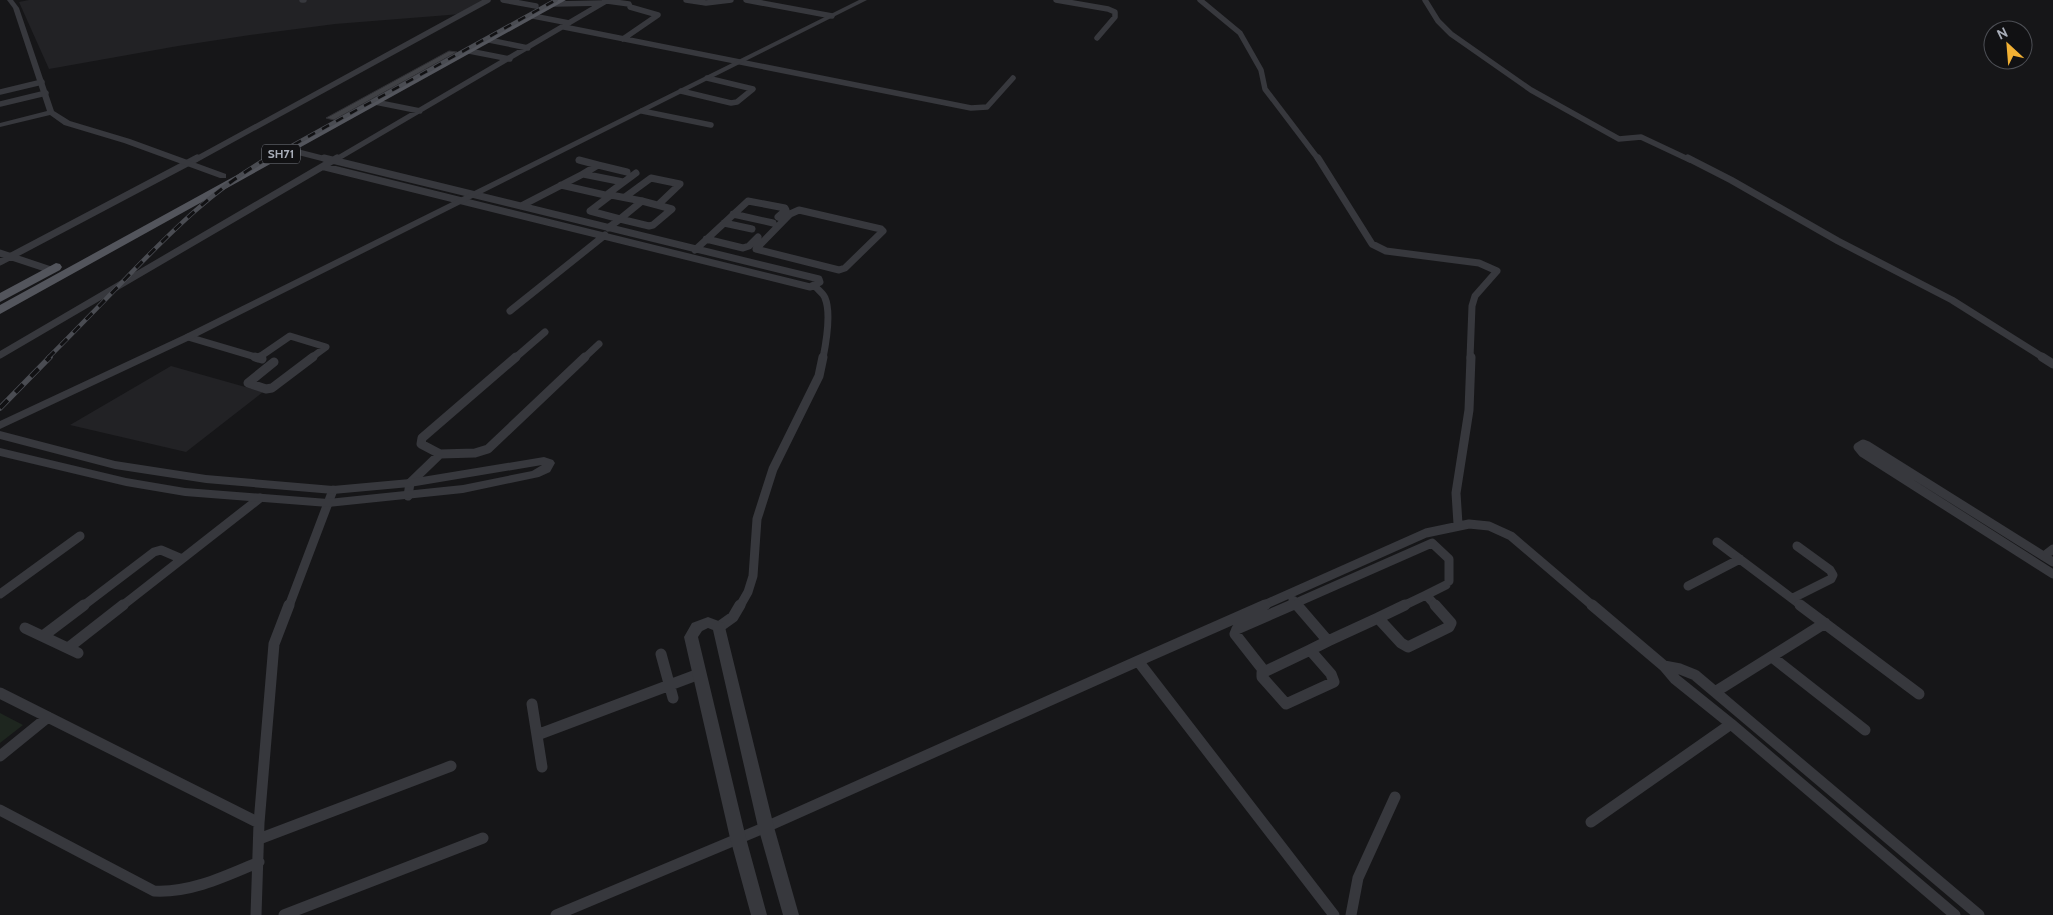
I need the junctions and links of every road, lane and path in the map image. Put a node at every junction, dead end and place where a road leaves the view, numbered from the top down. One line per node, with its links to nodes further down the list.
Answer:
1 (10, 0): 26 (street)
2 (488, 0): 40 (street)
3 (504, 0): 13 (street)
4 (636, 0): 14 (street)
5 (686, 0): 6 (street)
6 (731, 0)
7 (746, 0): 15 (street)
8 (864, 0): 15 (street)
9 (1056, 0): 17 (street)
10 (1200, 0): 94 (street)
11 (1425, 0): 82 (street)
12 (606, 1): 13 (street); 14 (street); 16 (street)
13 (543, 4): 16 (street); 19 (main road, SH71); 46 (main road, SH71)
14 (629, 4): 18 (street)
15 (832, 16): 23 (street)
16 (567, 25): 18 (street); 20 (street)
17 (1097, 38)
18 (623, 39): 23 (street)
19 (489, 40): 20 (street); 21 (main road, SH71)
20 (528, 48): 22 (street)
21 (470, 51): 22 (street); 30 (main road, SH71)
22 (510, 58): 32 (street)
23 (738, 63): 24 (street); 25 (street)
24 (708, 78): 27 (street); 27 (street)
25 (1013, 78)
26 (42, 82): 28 (street); 29 (street)
27 (681, 91): 33 (street)
28 (0, 92)
29 (46, 93): 31 (street); 34 (street)
30 (375, 102): 32 (street); 37 (main road, SH71)
31 (0, 104)
32 (420, 111): 38 (street)
33 (642, 111): 36 (street); 49 (street)
34 (51, 112): 35 (street); 40 (street)
35 (0, 125)
36 (711, 125)
37 (290, 150): 38 (street); 75 (main road, SH71)
38 (336, 160): 42 (street); 49 (street)
39 (579, 160): 41 (street)
40 (187, 164): 46 (street); 67 (street)
41 (598, 165): 43 (street); 45 (street)
42 (324, 167): 52 (street); 80 (street)
43 (627, 172)
44 (636, 173): 47 (street)
45 (584, 174): 47 (street); 48 (street)
46 (223, 176): 71 (main road, SH71)
47 (623, 182): 50 (street)
48 (561, 185): 50 (street); 55 (street)
49 (473, 195): 52 (street); 55 (street)
50 (605, 195): 56 (street)
51 (625, 197): 53 (street); 54 (street); 58 (street)
52 (462, 200): 62 (street); 78 (street)
53 (642, 201): 54 (street); 58 (street)
54 (658, 205): 58 (street)
55 (521, 206): 62 (street)
56 (590, 206)
57 (733, 214): 59 (street); 60 (street); 60 (street)
58 (620, 219): 62 (street)
59 (724, 223): 61 (street); 63 (street)
60 (773, 223): 64 (street)
61 (752, 229)
62 (607, 232): 65 (street); 73 (street); 76 (street)
63 (706, 239): 64 (street); 65 (street)
64 (736, 246): 68 (street)
65 (695, 250): 68 (street)
66 (0, 253): 67 (street)
67 (12, 256): 70 (street); 71 (street)
68 (725, 257): 72 (street)
69 (799, 260): 69 (street); 72 (street)
70 (0, 262)
71 (51, 270): 74 (main road, SH71)
72 (788, 272): 73 (street)
73 (815, 286): 114 (street)
74 (0, 298)
75 (0, 310)
76 (510, 311)
77 (545, 332): 86 (street)
78 (188, 337): 81 (street); 83 (street)
79 (599, 344): 86 (street)
80 (0, 354)
81 (258, 358): 81 (street)
82 (2053, 364)
83 (4, 424): 84 (street)
84 (0, 435): 87 (street)
85 (0, 452): 90 (street)
86 (440, 454): 88 (street)
87 (199, 478): 89 (street); 90 (street)
88 (410, 483): 89 (street); 91 (street); 91 (street)
89 (333, 490): 93 (street)
90 (185, 492): 92 (street)
91 (408, 496): 93 (street)
92 (260, 498): 93 (street); 102 (street)
93 (328, 502): 142 (street)
94 (1458, 524): 95 (street); 123 (street)
95 (1423, 534): 98 (street); 108 (street)
96 (80, 536): 107 (street)
97 (1717, 542): 103 (street)
98 (1432, 543): 109 (street); 111 (street)
99 (1797, 546): 110 (street)
100 (2053, 549): 101 (street)
101 (2044, 556): 104 (street); 105 (street)
102 (182, 559): 116 (street); 119 (street)
103 (1740, 559): 106 (street); 110 (street)
104 (2053, 562)
105 (2053, 574)
106 (1688, 586)
107 (0, 594)
108 (1288, 594): 111 (street); 122 (street)
109 (1426, 595): 112 (street); 112 (street)
110 (1792, 598): 113 (street)
111 (1296, 604): 117 (street); 124 (street)
112 (1378, 618): 117 (street)
113 (1825, 623): 121 (street); 129 (street)
114 (719, 627): 125 (street); 143 (street)
115 (25, 628): 116 (street)
116 (43, 636): 119 (street)
117 (1328, 641): 118 (street)
118 (1309, 649): 124 (street); 124 (street)
119 (73, 651)
120 (660, 654): 126 (street)
121 (1772, 656): 127 (street); 134 (street)
122 (1138, 661): 143 (street); 153 (street)
123 (1664, 666): 127 (street); 133 (street)
124 (1264, 671)
125 (700, 674): 126 (street); 145 (street)
126 (669, 686): 130 (street); 135 (street)
127 (1715, 692): 156 (street)
128 (0, 693): 132 (street)
129 (1919, 694)
130 (673, 698)
131 (532, 704): 135 (street)
132 (48, 717): 136 (street); 142 (street)
133 (1731, 724): 141 (street); 155 (street)
134 (1865, 730)
135 (537, 735): 138 (street)
136 (0, 756)
137 (451, 766): 146 (street)
138 (542, 767)
139 (1395, 798): 154 (street)
140 (0, 810): 147 (street)
141 (1592, 822)
142 (259, 823): 146 (street)
143 (766, 827): 145 (street); 152 (street)
144 (483, 838): 149 (street)
145 (738, 838): 150 (street); 151 (street)
146 (259, 839): 147 (street)
147 (259, 862): 148 (street)
148 (256, 915)
149 (284, 915)
150 (556, 915)
151 (759, 915)
152 (791, 915)
153 (1334, 915)
154 (1351, 915)
155 (1955, 915)
156 (1979, 915)

